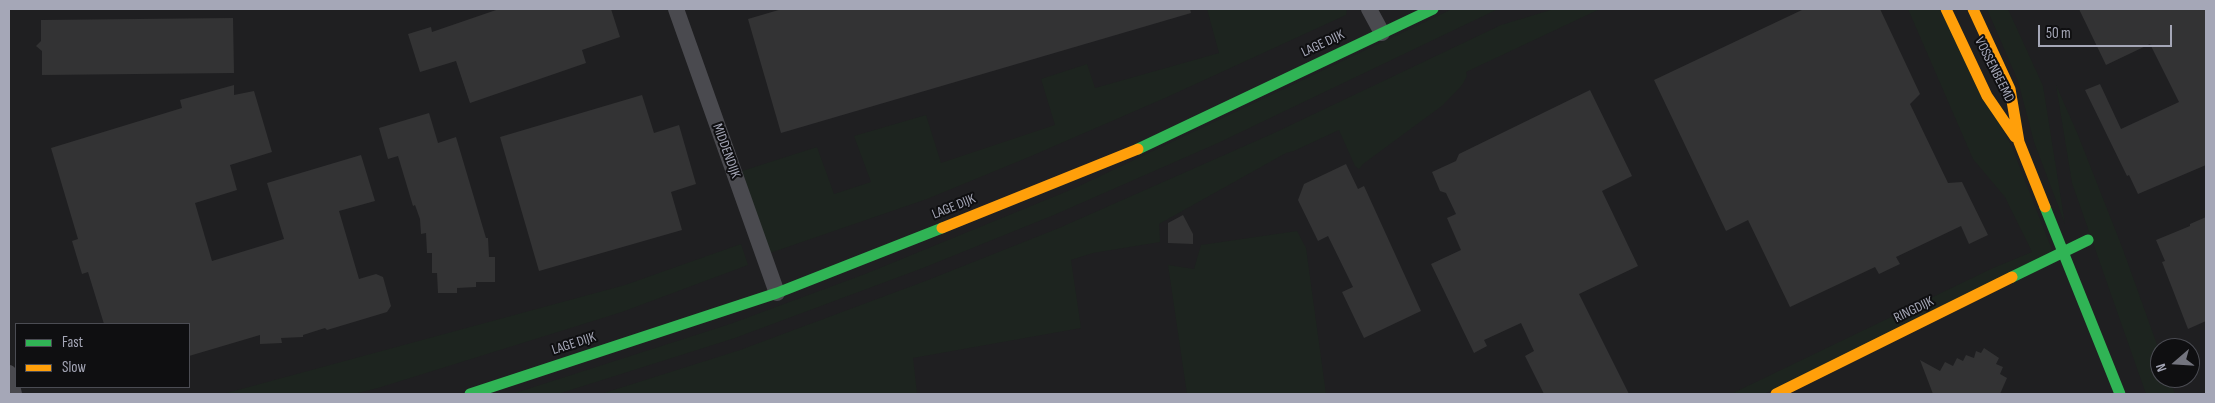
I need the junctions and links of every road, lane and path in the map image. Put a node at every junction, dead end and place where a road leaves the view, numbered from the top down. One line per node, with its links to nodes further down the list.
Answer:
1 (676, 9): 10 (street, MIDDENDIJK)
2 (1369, 9): 6 (street)
3 (1433, 9): 6 (main road, LAGE DIJK)
4 (1946, 9): 7 (main road, VOSSENBEEMD)
5 (1973, 9): 7 (main road, VOSSENBEEMD)
6 (1382, 33): 10 (main road, LAGE DIJK)
7 (2019, 142): 9 (main road, VOSSENBEEMD)
8 (2088, 240): 9 (main road)
9 (2064, 253): 14 (main road, RINGDIJK); 15 (main road, VOSSENBEEMD)
10 (777, 293): 13 (main road, LAGE DIJK)
11 (9, 373): 12 (street)
12 (14, 394)
13 (470, 394)
14 (1776, 394)
15 (2120, 394)

